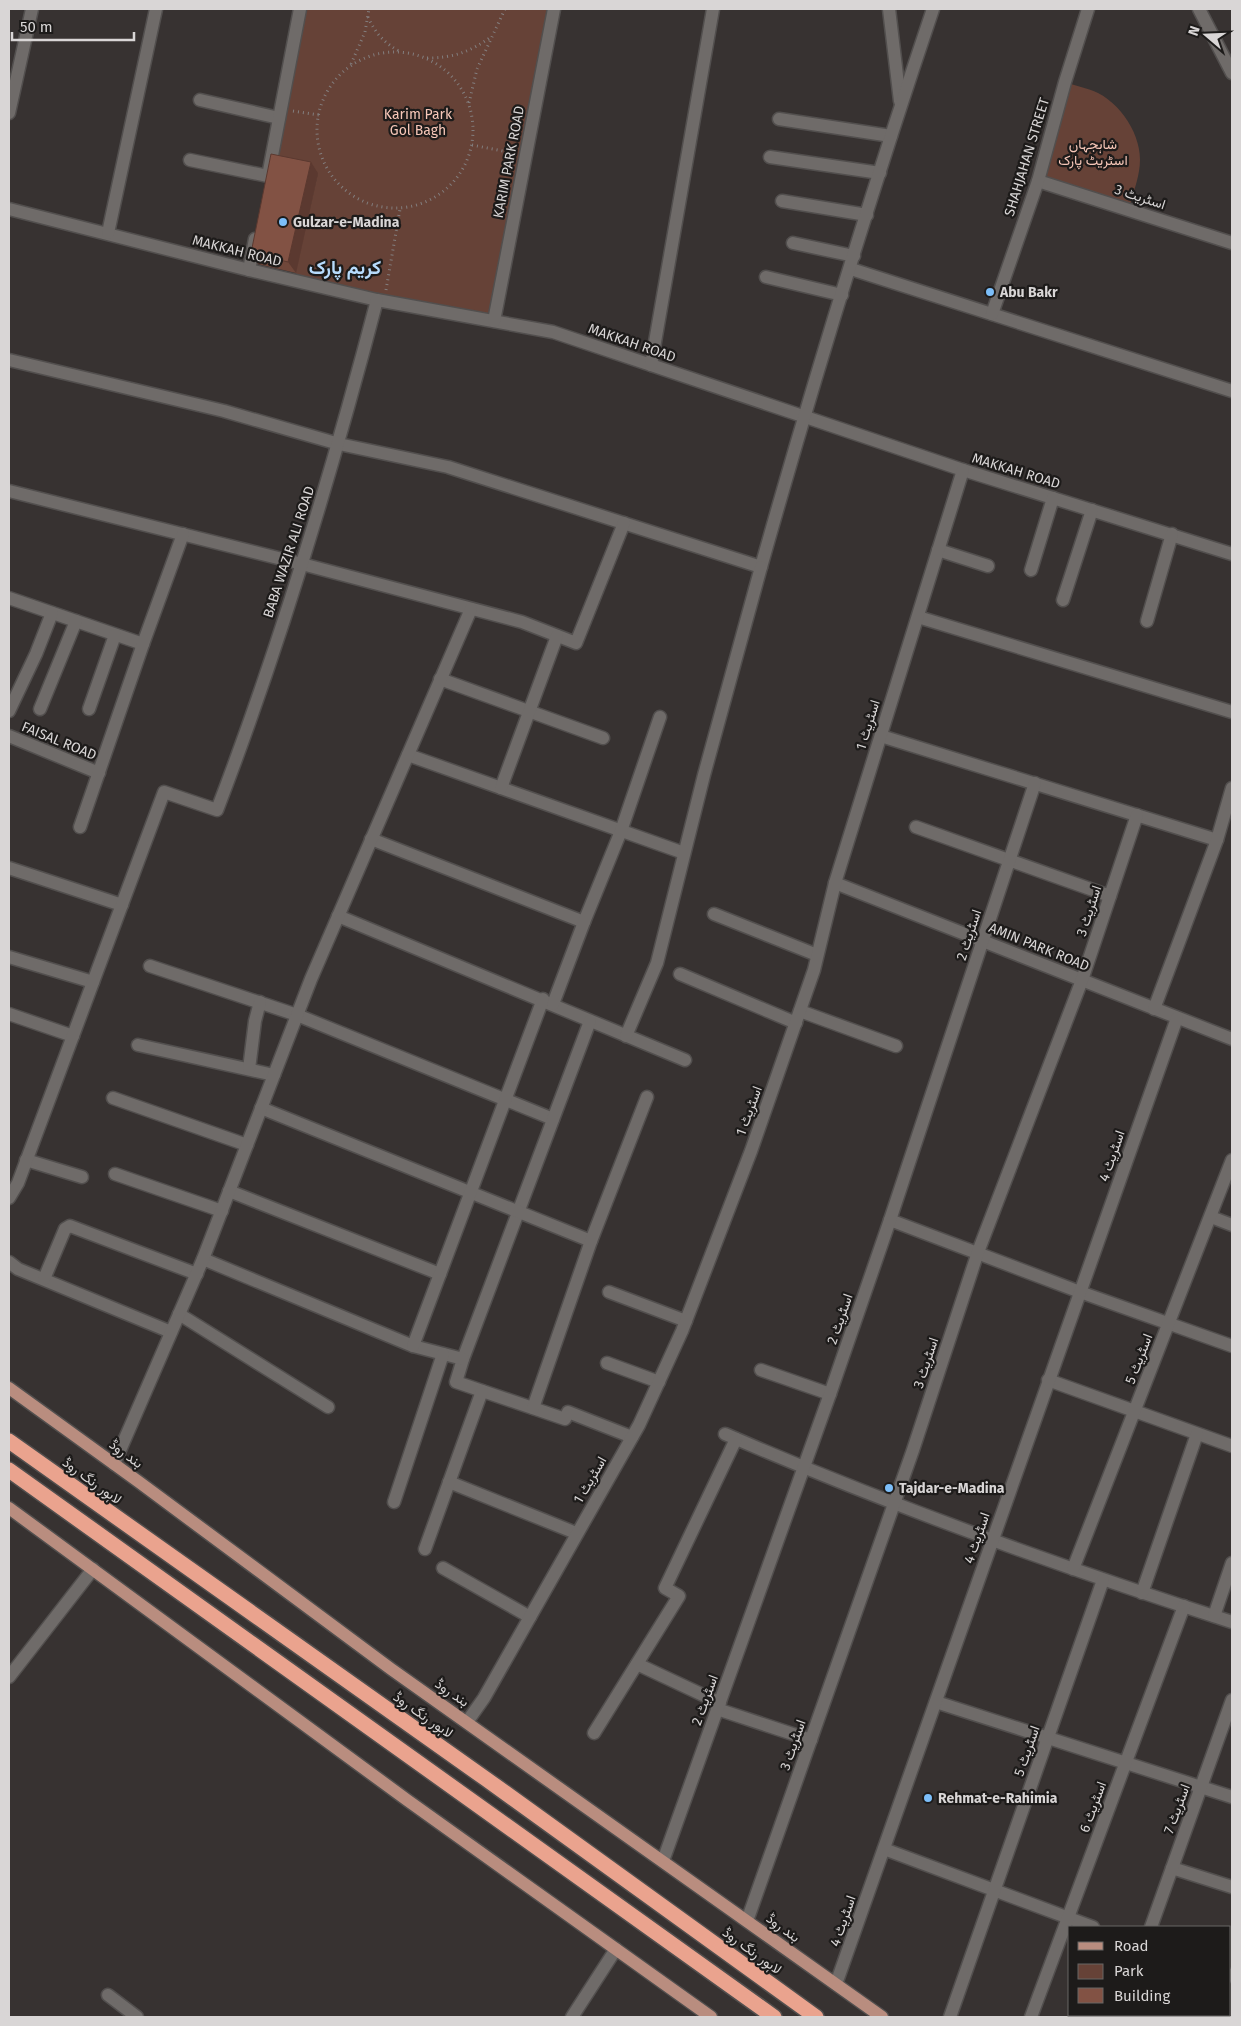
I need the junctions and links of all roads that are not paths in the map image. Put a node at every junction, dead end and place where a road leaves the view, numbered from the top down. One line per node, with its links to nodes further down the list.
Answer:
1 (32, 9): 13 (street)
2 (156, 9): 25 (street)
3 (300, 9): 14 (street)
4 (554, 9): 34 (street, KARIM PARK ROAD)
5 (713, 9): 36 (street)
6 (889, 9): 12 (street)
7 (933, 9): 12 (street)
8 (1088, 9): 20 (street, SHAHJAHAN STREET)
9 (1199, 9): 10 (street)
10 (1232, 73)
11 (200, 100): 14 (street)
12 (901, 106): 16 (street)
13 (9, 113)
14 (280, 113): 18 (street)
15 (779, 119): 16 (street)
16 (891, 136): 19 (street)
17 (770, 157): 19 (street)
18 (190, 160)
19 (880, 173): 23 (street)
20 (1038, 181): 27 (street, اسٹریٹ 3); 33 (street, SHAHJAHAN STREET)
21 (782, 201): 23 (street)
22 (9, 209): 25 (street, MAKKAH ROAD)
23 (867, 215): 28 (street)
24 (258, 223): 29 (street)
25 (108, 233): 29 (street, MAKKAH ROAD)
26 (793, 243): 28 (street)
27 (1232, 243)
28 (853, 262): 31 (street); 33 (street)
29 (249, 270): 32 (street, MAKKAH ROAD)
30 (766, 276): 31 (street)
31 (842, 295): 38 (street)
32 (380, 300): 34 (street, MAKKAH ROAD); 39 (street, BABA WAZIR ALI ROAD)
33 (992, 314): 37 (street)
34 (494, 321): 36 (street, MAKKAH ROAD)
35 (9, 360): 39 (street)
36 (650, 365): 38 (street, MAKKAH ROAD)
37 (1232, 391)
38 (803, 417): 40 (street, MAKKAH ROAD); 51 (street)
39 (339, 444): 44 (street); 49 (street, BABA WAZIR ALI ROAD)
40 (963, 470): 42 (street, MAKKAH ROAD); 47 (street, اسٹریٹ 1)
41 (9, 491): 45 (street)
42 (1053, 498): 43 (street, MAKKAH ROAD); 52 (street)
43 (1092, 510): 46 (street, MAKKAH ROAD); 54 (street)
44 (624, 523): 51 (street); 61 (street)
45 (183, 534): 49 (street); 62 (street)
46 (1172, 534): 48 (street, MAKKAH ROAD); 59 (street)
47 (938, 550): 50 (street); 57 (street, اسٹریٹ 1)
48 (1231, 551)
49 (302, 564): 55 (street); 89 (street, BABA WAZIR ALI ROAD)
50 (988, 566)
51 (761, 567): 84 (street)
52 (1031, 570)
53 (9, 598): 56 (street)
54 (1064, 600)
55 (471, 608): 61 (street); 63 (street)
56 (52, 613): 58 (street); 66 (street)
57 (918, 617): 68 (street); 70 (street, اسٹریٹ 1)
58 (76, 621): 60 (street); 64 (street)
59 (1147, 621)
60 (115, 635): 62 (street); 65 (street)
61 (557, 636): 67 (street)
62 (143, 644): 74 (street)
63 (440, 679): 67 (street); 73 (street)
64 (40, 709)
65 (89, 709)
66 (9, 711)
67 (530, 712): 71 (street); 76 (street)
68 (1232, 712)
69 (660, 717): 81 (street)
70 (881, 736): 75 (street); 87 (street, اسٹریٹ 1)
71 (603, 738)
72 (10, 740): 74 (street, FAISAL ROAD)
73 (408, 755): 76 (street); 82 (street)
74 (99, 773): 80 (street)
75 (1035, 783): 78 (street); 85 (street, اسٹریٹ 2)
76 (502, 788): 81 (street)
77 (1232, 788): 83 (street)
78 (1137, 815): 83 (street); 88 (street, اسٹریٹ 3)
79 (916, 827): 85 (street)
80 (80, 828)
81 (621, 831): 84 (street); 92 (street)
82 (371, 839): 91 (street); 92 (street)
83 (1216, 840): 102 (street)
84 (684, 853): 109 (street)
85 (1010, 859): 88 (street); 93 (street, اسٹریٹ 2)
86 (9, 868): 89 (street)
87 (835, 883): 93 (street, AMIN PARK ROAD); 94 (street, اسٹریٹ 1)
88 (1110, 896): 98 (street, اسٹریٹ 3)
89 (122, 905): 99 (street)
90 (714, 914): 94 (street)
91 (338, 916): 100 (street); 104 (street)
92 (584, 922): 100 (street)
93 (983, 941): 98 (street, AMIN PARK ROAD); 132 (street, اسٹریٹ 2)
94 (817, 955): 105 (street, اسٹریٹ 1)
95 (9, 957): 99 (street)
96 (150, 966): 101 (street)
97 (680, 974): 105 (street)
98 (1082, 980): 102 (street, AMIN PARK ROAD); 135 (street, اسٹریٹ 3)
99 (93, 982): 108 (street)
100 (548, 1001): 107 (street); 118 (street)
101 (260, 1002): 104 (street); 114 (street)
102 (1154, 1008): 106 (street, AMIN PARK ROAD)
103 (9, 1014): 108 (street)
104 (297, 1015): 115 (street); 118 (street)
105 (798, 1017): 112 (street); 144 (street, اسٹریٹ 1)
106 (1177, 1018): 110 (street, AMIN PARK ROAD); 142 (street, اسٹریٹ 4)
107 (590, 1021): 109 (street); 120 (street)
108 (73, 1036): 122 (street)
109 (626, 1036): 113 (street)
110 (1232, 1039)
111 (138, 1045): 114 (street)
112 (896, 1046)
113 (685, 1060)
114 (250, 1069): 115 (street)
115 (274, 1074): 119 (street)
116 (647, 1096): 134 (street)
117 (114, 1098): 121 (street)
118 (505, 1100): 120 (street); 127 (street)
119 (261, 1108): 121 (street); 127 (street)
120 (553, 1119): 130 (street)
121 (247, 1145): 126 (street)
122 (26, 1160): 125 (street); 128 (street)
123 (1232, 1160): 131 (street, اسٹریٹ 5)
124 (115, 1174): 129 (street)
125 (82, 1176)
126 (229, 1191): 129 (street); 139 (street)
127 (470, 1192): 130 (street); 139 (street)
128 (9, 1198)
129 (222, 1211): 136 (street)
130 (518, 1212): 134 (street); 150 (street)
131 (1211, 1217): 133 (street); 145 (street, اسٹریٹ 5)
132 (890, 1220): 135 (street); 157 (street, اسٹریٹ 2)
133 (1232, 1225)
134 (591, 1241): 159 (street)
135 (978, 1252): 142 (street); 170 (street, اسٹریٹ 3)
136 (203, 1259): 138 (street); 147 (street)
137 (9, 1262): 140 (street)
138 (196, 1274): 140 (street); 143 (street)
139 (440, 1274): 147 (street)
140 (44, 1279): 146 (street)
141 (609, 1292): 144 (street)
142 (1080, 1292): 145 (street); 153 (street, اسٹریٹ 4)
143 (179, 1314): 146 (street); 158 (street)
144 (686, 1321): 154 (street, اسٹریٹ 1)
145 (1169, 1324): 148 (street); 160 (street, اسٹریٹ 5)
146 (171, 1332): 165 (street)
147 (412, 1346): 149 (street)
148 (1232, 1346)
149 (443, 1354): 150 (street); 169 (street)
150 (463, 1359): 156 (street)
151 (607, 1363): 154 (street)
152 (761, 1370): 157 (street)
153 (1048, 1380): 160 (street); 173 (street, اسٹریٹ 4)
154 (659, 1382): 162 (street, اسٹریٹ 1)
155 (9, 1388): 165 (main road, بند روڈ)
156 (482, 1391): 159 (street); 168 (street)
157 (830, 1394): 166 (street, اسٹریٹ 2)
158 (328, 1407)
159 (533, 1408): 162 (street)
160 (1135, 1411): 161 (street); 178 (street, اسٹریٹ 5)
161 (1197, 1434): 164 (street); 180 (street)
162 (632, 1437): 172 (street, اسٹریٹ 1)
163 (9, 1441): 214 (highway, لاہور رنگ روڈ)
164 (1232, 1445)
165 (114, 1464): 191 (main road, بند روڈ)
166 (804, 1468): 170 (street); 185 (street); 189 (street, اسٹریٹ 2)
167 (9, 1470): 213 (highway)
168 (450, 1482): 172 (street); 174 (street)
169 (394, 1502)
170 (894, 1504): 173 (street); 194 (street, اسٹریٹ 3)
171 (9, 1508): 177 (main road)
172 (576, 1533): 183 (street, اسٹریٹ 1)
173 (992, 1540): 178 (street); 188 (street, اسٹریٹ 4)
174 (425, 1549)
175 (1232, 1563): 182 (street)
176 (443, 1568): 183 (street)
177 (93, 1569): 186 (street); 207 (main road)
178 (1073, 1569): 179 (street)
179 (1103, 1580): 180 (street); 193 (street, اسٹریٹ 5)
180 (1142, 1593): 181 (street)
181 (1184, 1606): 182 (street); 195 (street, اسٹریٹ 6)
182 (1214, 1616): 184 (street)
183 (530, 1617): 191 (street, اسٹریٹ 1)
184 (1232, 1622)
185 (637, 1664): 189 (street); 192 (street)
186 (9, 1677)
187 (1232, 1700): 190 (street, اسٹریٹ 7)
188 (936, 1702): 193 (street); 198 (street, اسٹریٹ 4)
189 (718, 1706): 194 (street); 199 (street, اسٹریٹ 2)
190 (1230, 1713): 196 (street, اسٹریٹ 7)
191 (467, 1722): 199 (main road, بند روڈ)
192 (594, 1733)
193 (1047, 1739): 195 (street); 202 (street, اسٹریٹ 5)
194 (811, 1740): 204 (street, اسٹریٹ 3)
195 (1125, 1764): 196 (street); 203 (street, اسٹریٹ 6)
196 (1201, 1786): 197 (street); 200 (street, اسٹریٹ 7)
197 (1232, 1798)
198 (884, 1849): 202 (street); 208 (street, اسٹریٹ 4)
199 (663, 1861): 204 (main road, بند روڈ)
200 (1172, 1868): 201 (street); 206 (street, اسٹریٹ 7)
201 (1232, 1887)
202 (994, 1891): 203 (street); 216 (street, اسٹریٹ 5)
203 (1068, 1918): 205 (street); 217 (street, اسٹریٹ 6)
204 (747, 1920): 208 (main road, بند روڈ)
205 (1090, 1926)
206 (1151, 1926)
207 (616, 1949): 211 (street); 212 (main road)
208 (836, 1984): 215 (main road, بند روڈ)
209 (108, 1995): 210 (street)
210 (137, 2017)
211 (572, 2017)
212 (711, 2017)
213 (774, 2017)
214 (816, 2017)
215 (882, 2017)
216 (950, 2017)
217 (1031, 2017)

